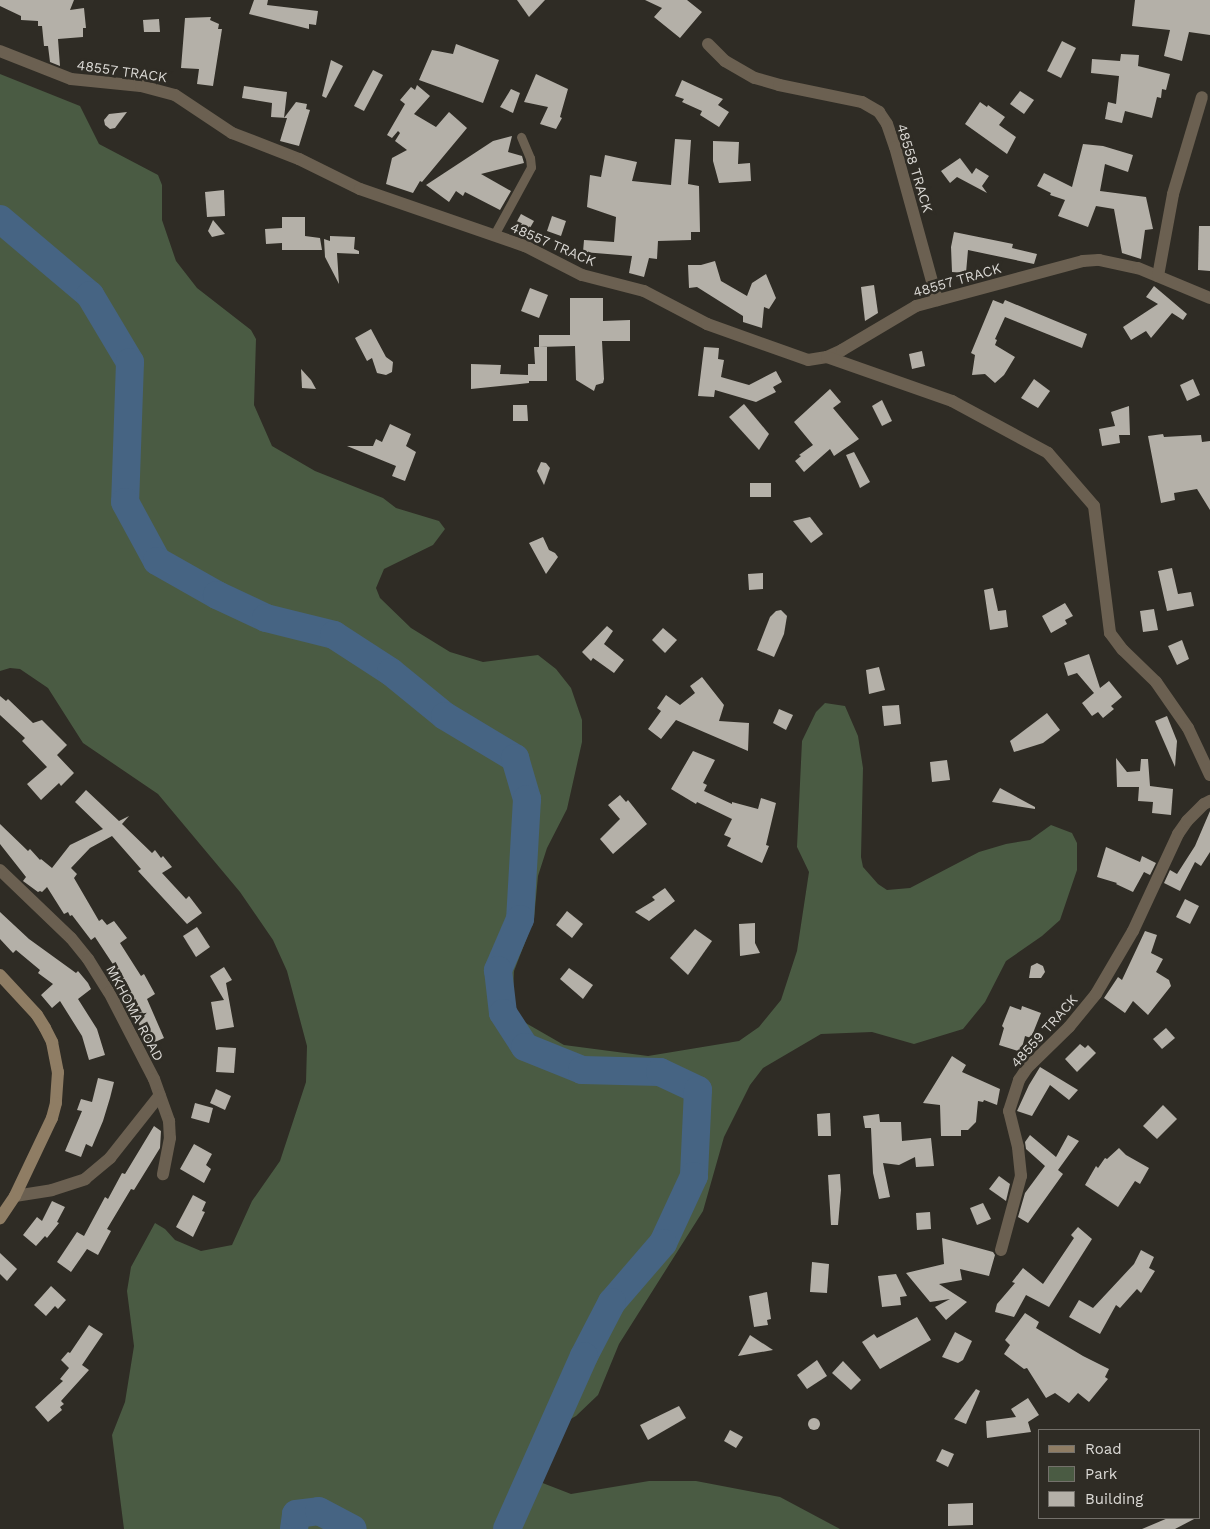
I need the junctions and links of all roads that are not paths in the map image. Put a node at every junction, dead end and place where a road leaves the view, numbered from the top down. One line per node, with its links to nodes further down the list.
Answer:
1 (708, 44): 8 (street, 48558 TRACK)
2 (0, 51): 5 (street, 48557 TRACK)
3 (1202, 96): 6 (street)
4 (521, 137): 5 (lane)
5 (494, 236): 9 (street, 48557 TRACK)
6 (1158, 276): 7 (street, 48557 TRACK); 8 (street, 48557 TRACK)
7 (1210, 298)
8 (937, 300): 9 (street, 48557 TRACK)
9 (827, 357): 10 (street)
10 (1210, 775)
11 (1210, 801): 18 (street, 48559 TRACK)
12 (0, 870): 14 (street, MKHOMA ROAD)
13 (0, 975): 16 (street)
14 (160, 1095): 15 (street, MKHOMA ROAD); 16 (street)
15 (163, 1174)
16 (15, 1196): 17 (street)
17 (0, 1218)
18 (1001, 1250)

